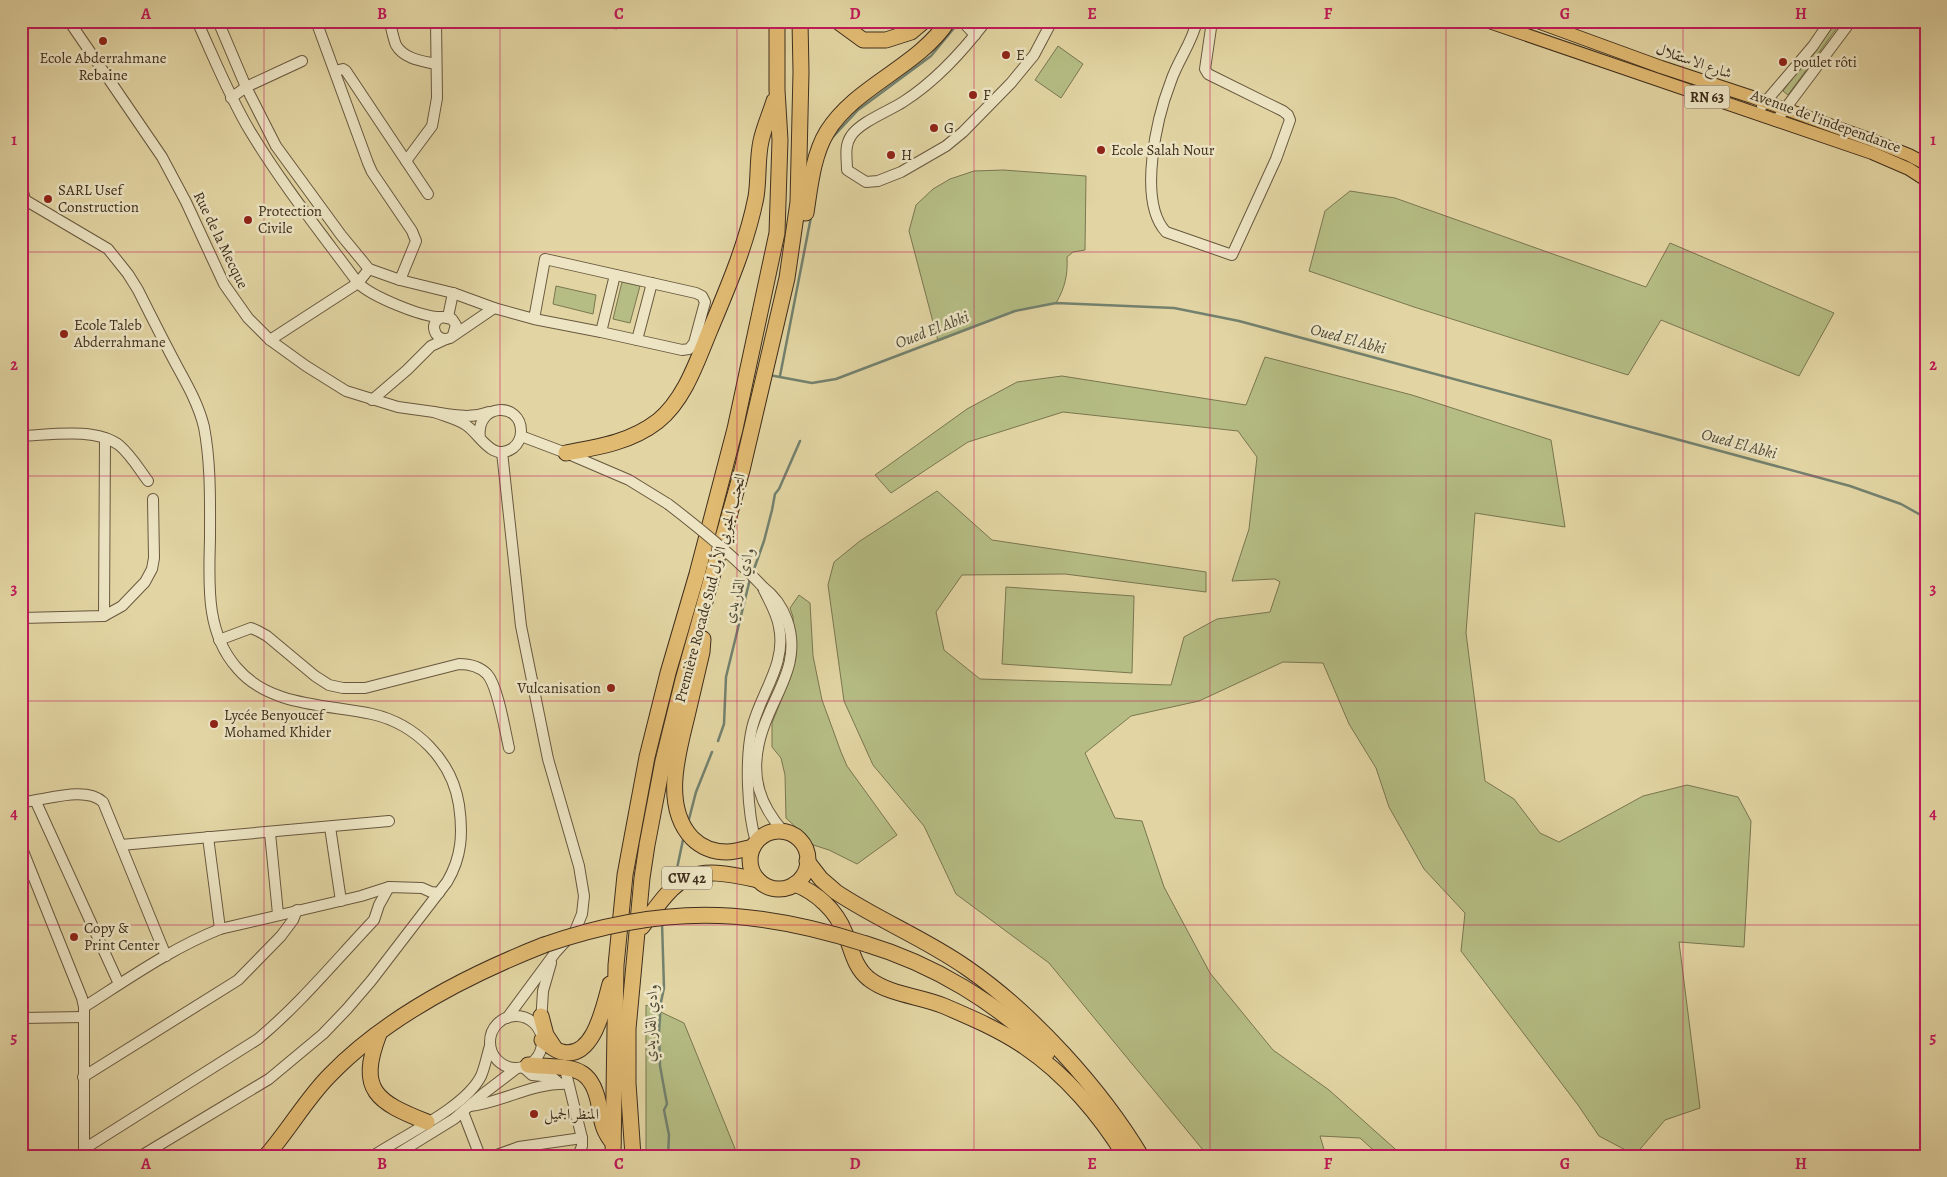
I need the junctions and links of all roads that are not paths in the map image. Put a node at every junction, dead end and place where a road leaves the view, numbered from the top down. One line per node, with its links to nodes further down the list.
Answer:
1 (22, 21): 23 (street)
2 (69, 21): 58 (street, Rue de la Mecque)
3 (197, 21): 31 (street)
4 (218, 21): 29 (street)
5 (316, 21): 28 (street)
6 (389, 21): 27 (street)
7 (436, 21): 27 (street)
8 (770, 21): 30 (highway)
9 (777, 21): 30 (highway, Première Rocade Sud التجنب الجنوبي الأول)
10 (800, 21): 64 (highway, Première Rocade Sud التجنب الجنوبي الأول)
11 (836, 21): 12 (highway)
12 (924, 21)
13 (948, 21): 64 (highway)
14 (986, 21): 25 (street)
15 (1052, 21): 25 (street)
16 (1198, 21): 17 (street)
17 (1212, 21)
18 (1486, 21): 34 (main road, Avenue de l'independance / RN 63)
19 (1535, 21): 24 (main road, شارع الاستقلال / RN 63)
20 (1830, 21): 32 (street)
21 (1851, 21): 33 (street)
22 (963, 22): 25 (street)
23 (21, 25)
24 (1559, 25): 32 (main road, شارع الاستقلال / RN 63)
25 (975, 35)
26 (302, 61): 29 (street)
27 (436, 64): 36 (street)
28 (335, 72): 36 (street); 47 (street)
29 (246, 87): 31 (street); 42 (street)
30 (777, 90): 70 (highway); 101 (highway, Première Rocade Sud التجنب الجنوبي الأول)
31 (231, 98): 44 (street)
32 (1765, 102): 33 (main road, شارع الاستقلال / RN 63); 34 (street)
33 (1786, 110): 35 (street); 37 (main road, شارع الاستقلال / RN 63)
34 (1757, 114): 35 (main road, Avenue de l'independance / RN 63)
35 (1776, 121): 38 (main road, Avenue de l'independance / RN 63)
36 (406, 161): 40 (street)
37 (1926, 164)
38 (1926, 180)
39 (21, 183): 41 (street)
40 (428, 194)
41 (25, 200): 43 (street); 77 (street)
42 (319, 203): 44 (street); 45 (street)
43 (21, 212)
44 (306, 212): 48 (street)
45 (369, 269): 47 (street); 48 (street)
46 (615, 275): 49 (street); 54 (street); 56 (street)
47 (400, 280): 50 (street)
48 (358, 283): 52 (street); 58 (street)
49 (652, 283): 59 (street); 59 (street)
50 (453, 293): 51 (street); 53 (street)
51 (494, 308): 54 (street); 57 (street)
52 (425, 315): 53 (street); 55 (street)
53 (445, 317): 55 (street); 57 (street)
54 (534, 319): 56 (street)
55 (434, 329): 57 (street); 60 (street)
56 (601, 332): 59 (street)
57 (450, 337): 60 (street)
58 (270, 340): 61 (street, Rue de la Mecque)
59 (637, 340)
60 (431, 346): 61 (street)
61 (372, 400): 62 (street, Rue de la Mecque)
62 (434, 412): 63 (street); 68 (street)
63 (489, 412): 66 (street); 68 (street)
64 (754, 418): 74 (highway, Première Rocade Sud التجنب الجنوبي الأول)
65 (21, 436): 67 (street)
66 (521, 436): 69 (street); 70 (street)
67 (105, 438): 71 (street); 75 (street)
68 (480, 438): 69 (street)
69 (502, 452): 99 (street)
70 (566, 453): 73 (street, bridge)
71 (148, 481)
72 (153, 499): 75 (street)
73 (762, 588): 83 (street); 86 (street)
74 (703, 609): 86 (highway); 98 (highway, Première Rocade Sud التجنب الجنوبي الأول)
75 (104, 616): 76 (street)
76 (21, 618)
77 (219, 640): 78 (street); 93 (street)
78 (509, 748)
79 (21, 802): 80 (street)
80 (36, 802): 87 (street); 102 (street)
81 (390, 821): 82 (street)
82 (330, 828): 84 (street); 94 (street)
83 (783, 831): 86 (highway); 89 (highway)
84 (270, 832): 85 (street); 96 (street)
85 (208, 837): 87 (street); 97 (street)
86 (755, 844): 90 (highway)
87 (122, 845): 100 (street)
88 (21, 846): 103 (street)
89 (807, 861): 91 (highway); 114 (highway)
90 (758, 880): 91 (highway); 98 (highway, CW 42)
91 (795, 884): 114 (highway)
92 (389, 887): 93 (street); 94 (street); 120 (street)
93 (439, 893): 121 (street)
94 (341, 900): 95 (street)
95 (297, 910): 96 (street); 113 (street)
96 (278, 914): 97 (street)
97 (220, 929): 100 (street)
98 (638, 932): 128 (highway, Première Rocade Sud التجنب الجنوبي الأول)
99 (549, 949): 104 (street); 106 (street); 107 (highway); 114 (highway, bridge)
100 (166, 956): 102 (street)
101 (616, 965): 110 (highway); 119 (highway, Première Rocade Sud التجنب الجنوبي الأول)
102 (119, 984): 103 (street)
103 (84, 1012): 105 (street); 113 (street)
104 (541, 1016): 108 (street); 110 (highway)
105 (21, 1018)
106 (507, 1018): 108 (street); 109 (street)
107 (379, 1034): 117 (highway); 122 (highway)
108 (541, 1038): 110 (highway); 111 (street)
109 (490, 1046): 111 (street); 117 (street)
110 (559, 1052)
111 (523, 1067): 112 (highway); 115 (street); 116 (street)
112 (565, 1069): 115 (street); 119 (highway)
113 (83, 1077): 120 (street)
114 (1072, 1077): 129 (highway); 130 (highway)
115 (564, 1084): 116 (street); 118 (street)
116 (467, 1109): 124 (street); 125 (street)
117 (427, 1122): 123 (street)
118 (582, 1138): 126 (street); 127 (street)
119 (613, 1149)
120 (84, 1152)
121 (141, 1156)
122 (266, 1156)
123 (373, 1156)
124 (394, 1156)
125 (480, 1156)
126 (494, 1156)
127 (578, 1156)
128 (632, 1156)
129 (1125, 1156)
130 (1141, 1156)

